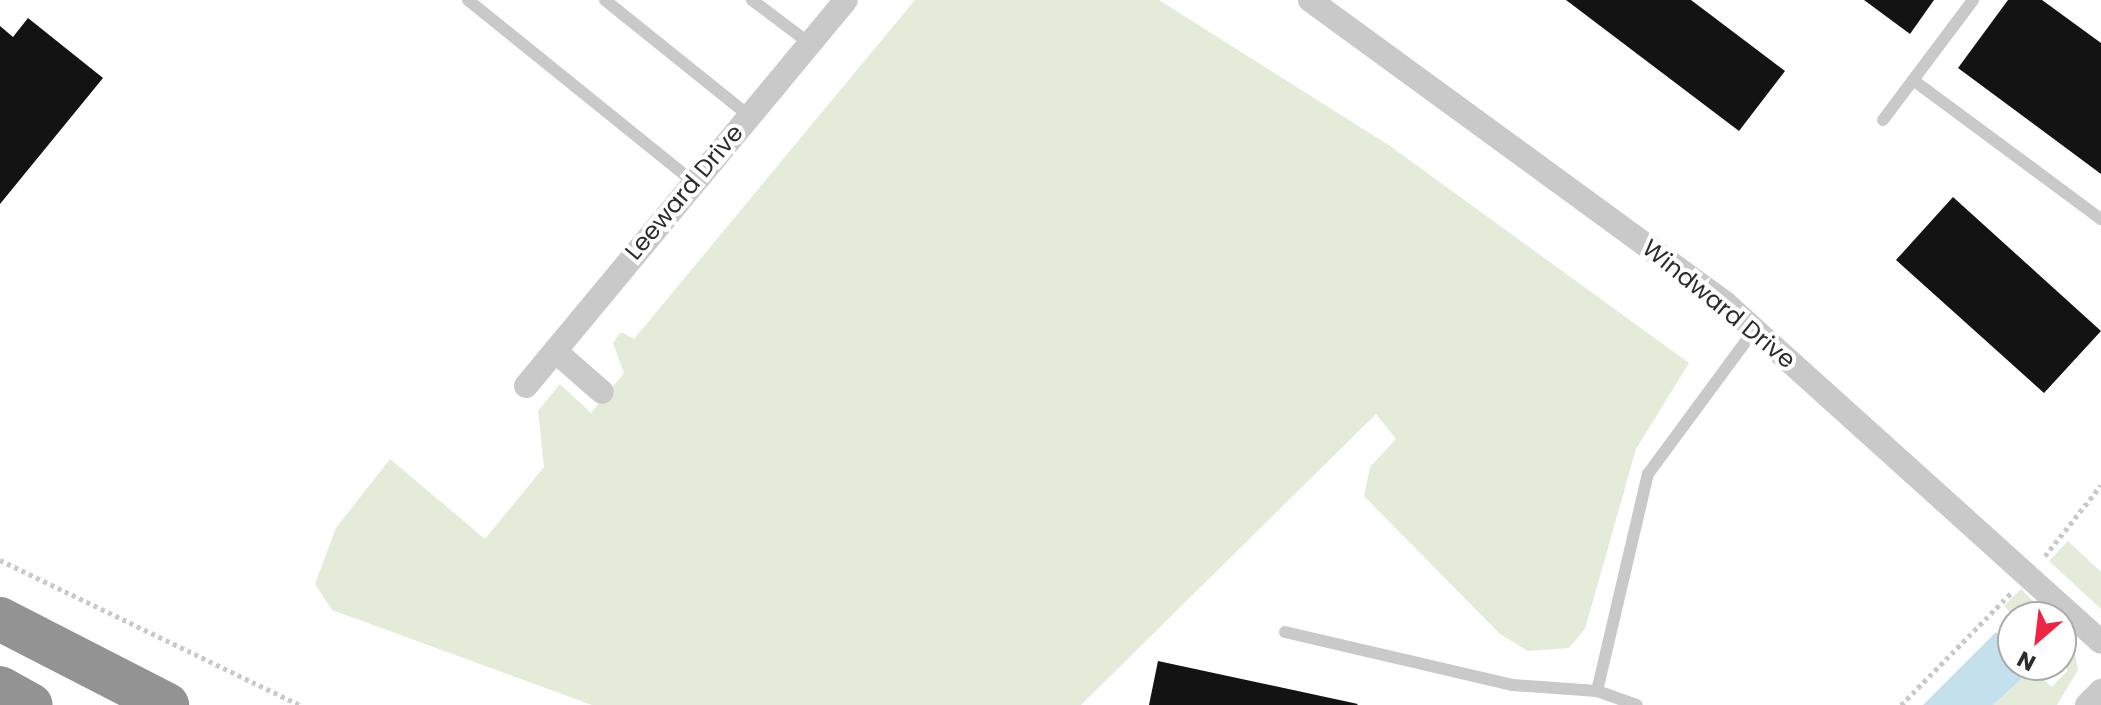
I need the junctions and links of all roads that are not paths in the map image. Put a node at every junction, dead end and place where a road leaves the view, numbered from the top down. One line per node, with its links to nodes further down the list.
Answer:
1 (468, 0): 11 (lane)
2 (605, 0): 9 (lane)
3 (752, 0): 7 (lane)
4 (846, 0): 7 (street, Leeward Drive)
5 (1310, 0): 13 (street, Windward Drive)
6 (1973, 0): 8 (lane)
7 (809, 43): 9 (street, Leeward Drive)
8 (1913, 80): 10 (lane); 12 (lane)
9 (748, 115): 11 (street, Leeward Drive)
10 (1883, 120)
11 (692, 181): 14 (street, Leeward Drive)
12 (2101, 219)
13 (1755, 329): 19 (street, Windward Drive); 21 (lane)
14 (555, 351): 15 (street, Leeward Drive); 16 (street)
15 (526, 386)
16 (602, 392)
17 (0, 619): 24 (highway)
18 (1285, 632): 21 (lane)
19 (2101, 642)
20 (0, 688): 23 (highway)
21 (1597, 691): 25 (lane)
22 (2101, 691): 26 (street)
23 (31, 705)
24 (167, 705)
25 (1637, 705)
26 (2087, 705)

